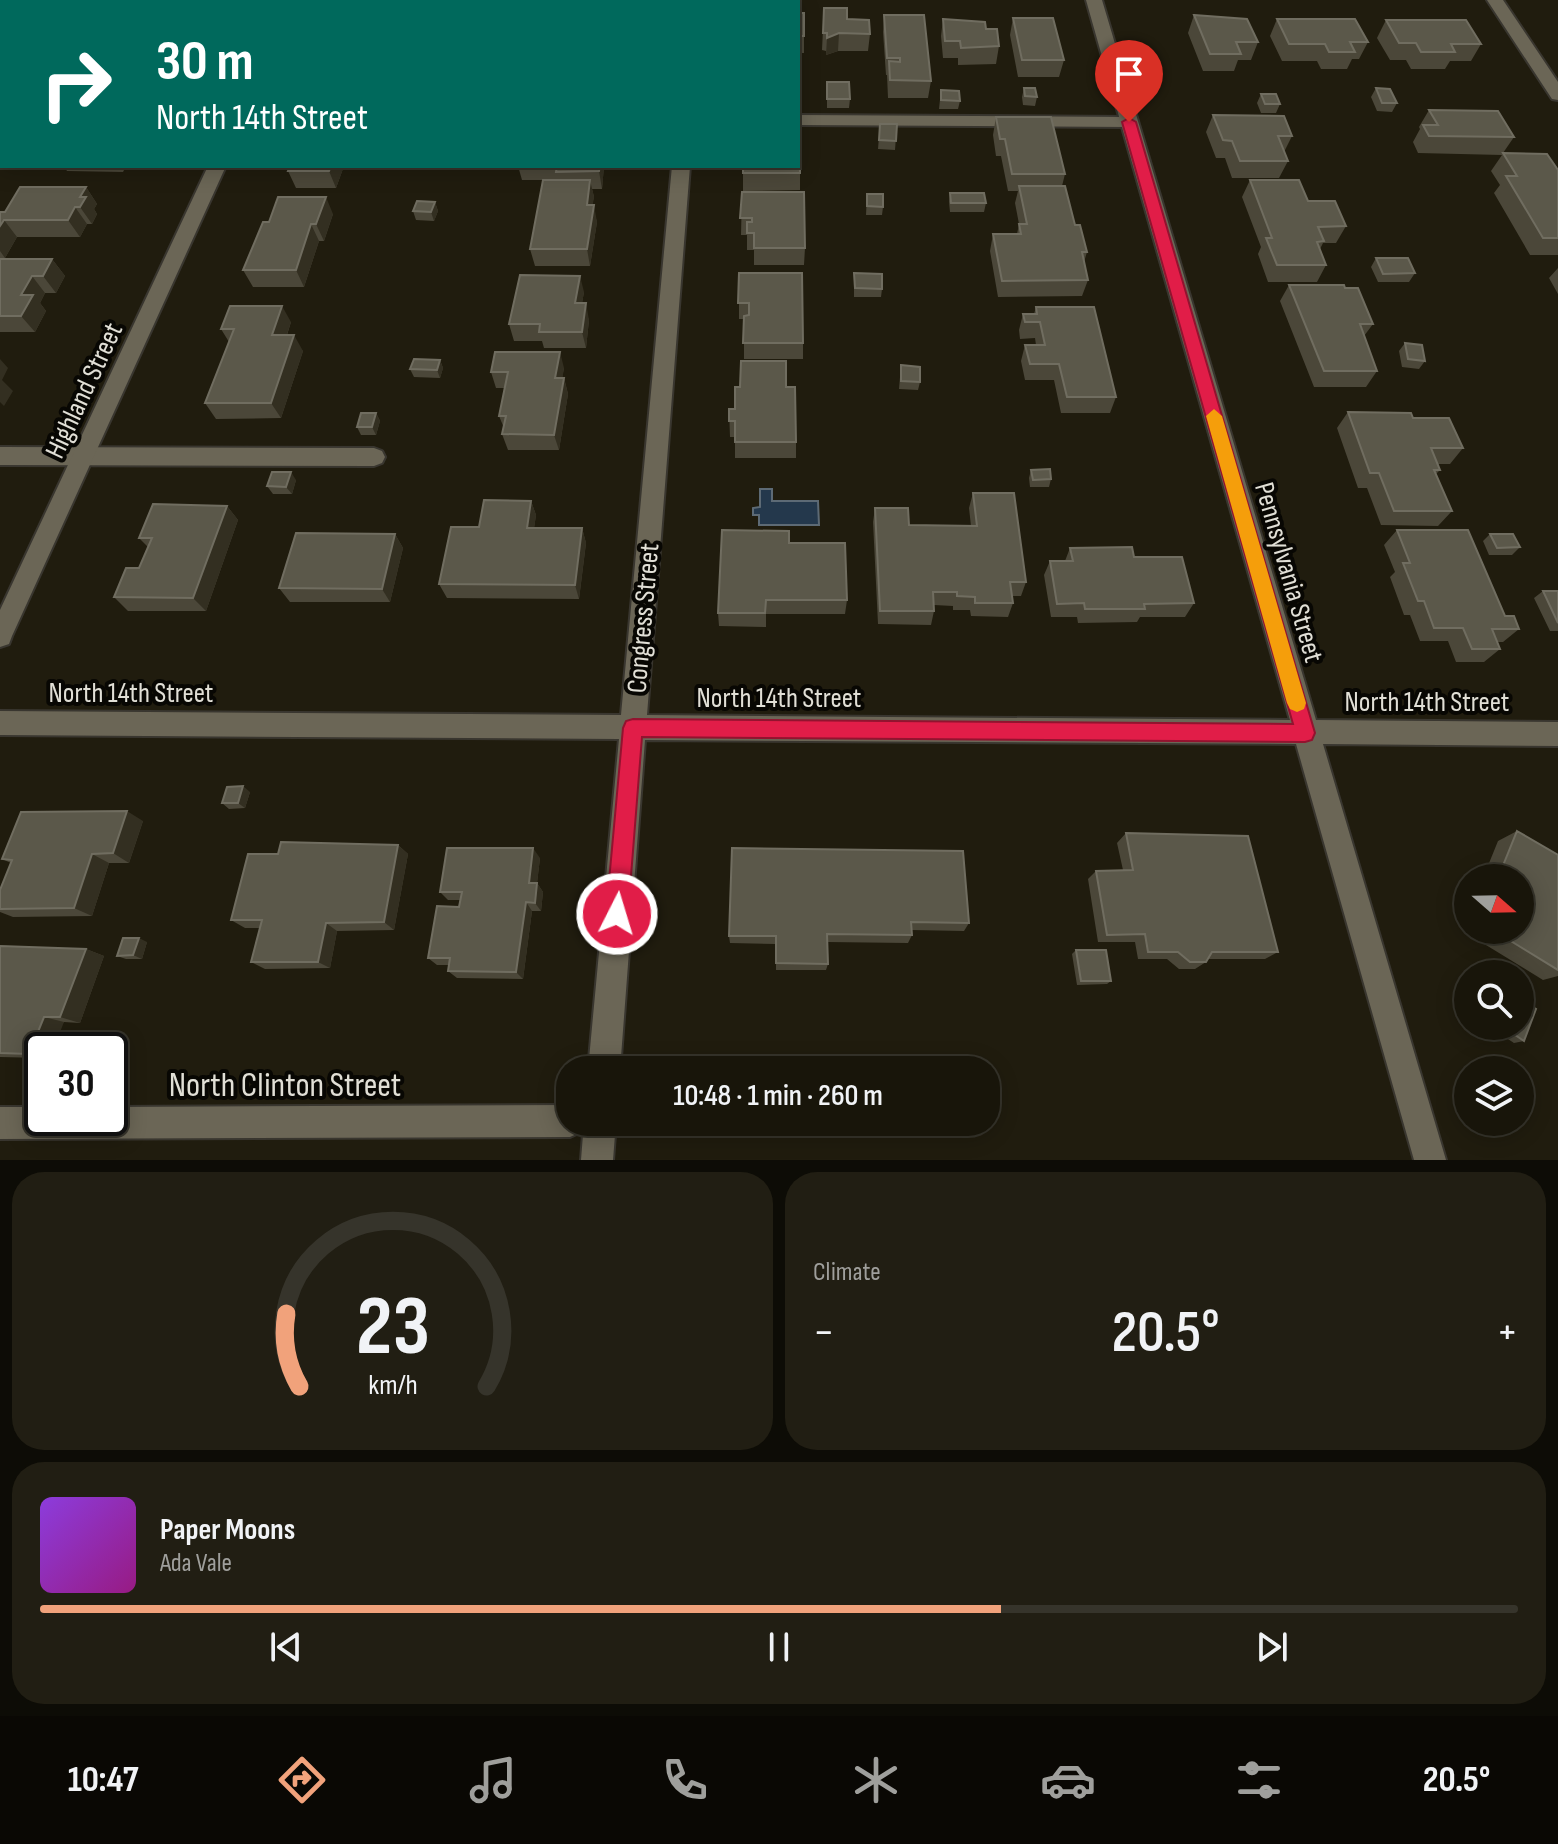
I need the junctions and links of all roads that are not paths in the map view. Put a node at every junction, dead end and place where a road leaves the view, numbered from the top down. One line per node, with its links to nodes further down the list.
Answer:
1 (1094, 0): 5 (street, Pennsylvania Street)
2 (1495, 0): 3 (street)
3 (1558, 95)
4 (800, 120): 5 (street)
5 (1129, 122): 14 (street, Pennsylvania Street)
6 (216, 168): 9 (street, Highland Street)
7 (681, 168): 13 (street, Congress Street)
8 (0, 456): 9 (street)
9 (83, 456): 10 (street); 11 (street, Highland Street)
10 (374, 457)
11 (0, 636)
12 (0, 723): 13 (street, North 14th Street)
13 (633, 728): 14 (street, North 14th Street); 16 (street, Congress Street)
14 (1305, 733): 15 (street, North 14th Street); 21 (street, Pennsylvania Street)
15 (1558, 734)
16 (605, 1056)
17 (556, 1121): 18 (street, North Clinton Street)
18 (0, 1123)
19 (599, 1136): 20 (street)
20 (597, 1160)
21 (1430, 1160)

